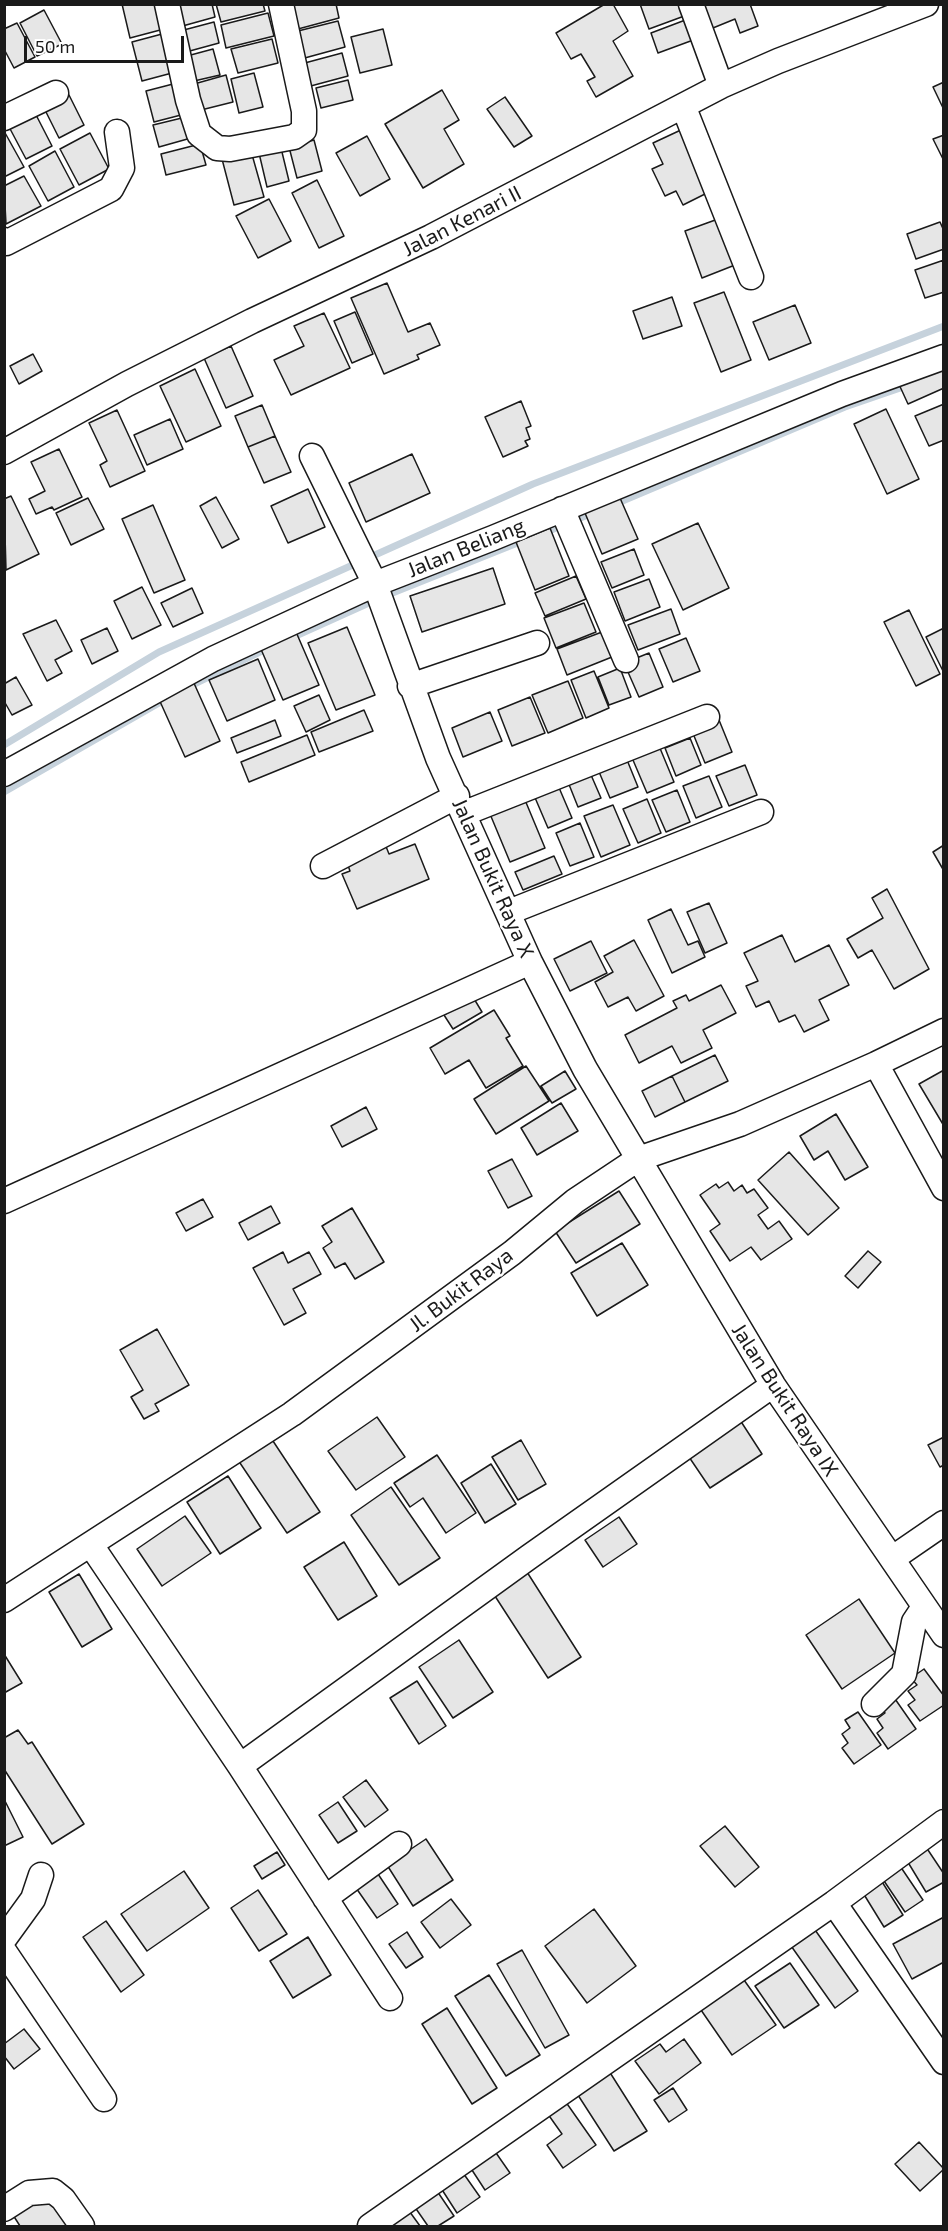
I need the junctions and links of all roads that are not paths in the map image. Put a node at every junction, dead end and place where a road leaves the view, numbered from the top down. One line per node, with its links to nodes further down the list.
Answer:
1 (167, 4): 2 (street)
2 (281, 4)
3 (691, 4): 5 (street)
4 (926, 4): 5 (street, Jalan Kenari II)
5 (721, 87): 7 (street, Jalan Kenari II)
6 (56, 93): 8 (street)
7 (684, 108): 11 (street); 13 (street, Jalan Kenari II)
8 (4, 118)
9 (117, 132): 10 (street)
10 (5, 242)
11 (751, 277)
12 (944, 357): 15 (street, Jalan Beliang)
13 (4, 452)
14 (312, 456): 16 (street, Jalan Bukit Raya X)
15 (562, 509): 16 (street, Jalan Beliang); 18 (street)
16 (375, 584): 19 (street, Jalan Bukit Raya X); 21 (street, Jalan Beliang)
17 (537, 643): 19 (street)
18 (626, 660)
19 (410, 686): 22 (street, Jalan Bukit Raya X)
20 (707, 717): 22 (street)
21 (4, 774)
22 (461, 804): 24 (street); 25 (street, Jalan Bukit Raya X)
23 (761, 812): 25 (street)
24 (323, 866)
25 (508, 912): 26 (street, Jalan Bukit Raya X)
26 (530, 962): 29 (street, Jalan Bukit Raya X); 31 (street)
27 (944, 1031): 28 (street, Jl. Bukit Raya)
28 (876, 1064): 29 (street, Jl. Bukit Raya); 30 (street)
29 (638, 1159): 32 (street, Jalan Bukit Raya IX); 34 (street, Jl. Bukit Raya)
30 (944, 1188)
31 (4, 1201)
32 (773, 1385): 35 (street, Jalan Bukit Raya IX); 40 (street)
33 (944, 1523): 35 (street)
34 (91, 1545): 36 (street, Jl. Bukit Raya); 40 (street)
35 (893, 1558): 37 (street, Jalan Bukit Raya IX)
36 (4, 1600)
37 (924, 1607): 38 (street, Jalan Bukit Raya IX); 39 (street)
38 (944, 1635)
39 (874, 1704)
40 (240, 1766): 44 (street)
41 (944, 1822): 45 (street)
42 (399, 1844): 44 (street)
43 (41, 1875): 46 (street)
44 (325, 1898): 48 (street)
45 (834, 1903): 49 (street); 53 (street)
46 (4, 1939)
47 (4, 1951): 50 (street)
48 (390, 1998)
49 (944, 2062)
50 (104, 2099)
51 (4, 2209): 52 (street)
52 (82, 2226)
53 (370, 2226)

